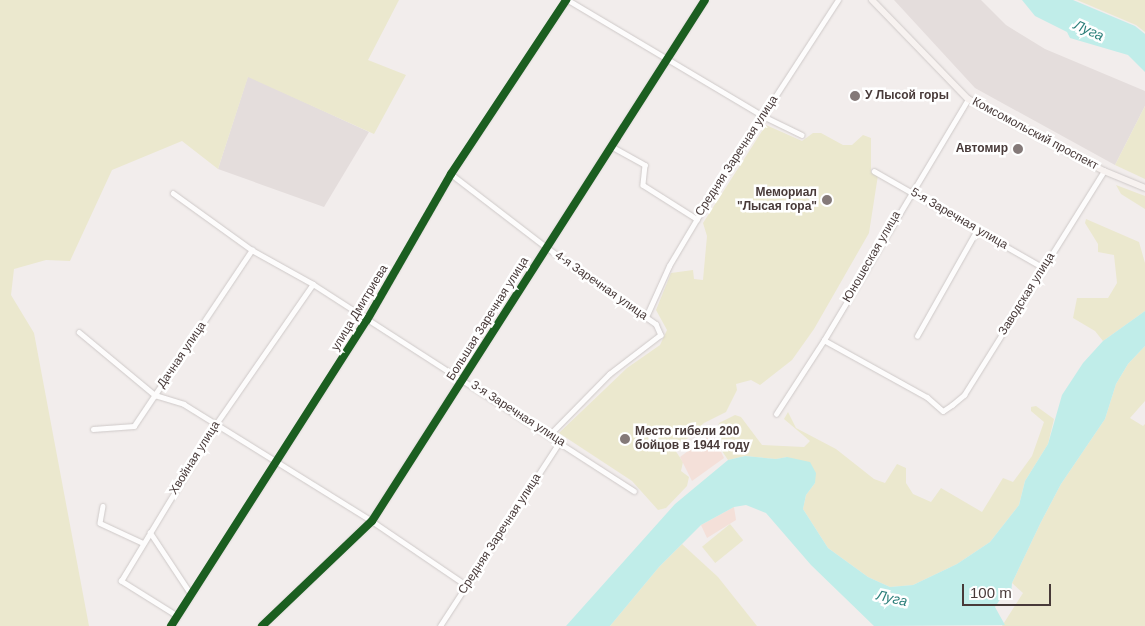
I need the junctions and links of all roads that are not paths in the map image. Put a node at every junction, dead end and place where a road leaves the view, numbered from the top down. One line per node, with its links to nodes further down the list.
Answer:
1 (567, 0): 5 (street); 12 (street, улица Дмитриева)
2 (705, 0): 5 (street, Большая Заречная улица)
3 (838, 0): 7 (street, Средняя Заречная улица)
4 (872, 0): 6 (street, Комсомольский проспект)
5 (668, 57): 7 (street); 9 (street, Большая Заречная улица)
6 (968, 99): 11 (street, Комсомольский проспект); 14 (street, Юношеская улица)
7 (763, 116): 8 (street); 16 (street, Средняя Заречная улица)
8 (802, 135)
9 (611, 146): 16 (street); 18 (street, Большая Заречная улица)
10 (874, 171): 14 (street, 5-я Заречная улица)
11 (1104, 171): 13 (street, Комсомольский проспект); 20 (street, Заводская улица)
12 (451, 174): 18 (street, 4-я Заречная улица); 23 (street, улица Дмитриева)
13 (1145, 188)
14 (911, 191): 17 (street, 5-я Заречная улица); 26 (street, Юношеская улица)
15 (173, 193): 19 (street, 3-я Заречная улица)
16 (697, 219): 22 (street, Средняя Заречная улица)
17 (977, 230): 20 (street, 5-я Заречная улица); 25 (street)
18 (546, 247): 22 (street, 4-я Заречная улица); 27 (street, Большая Заречная улица)
19 (252, 250): 21 (street, 3-я Заречная улица); 28 (street, Дачная улица)
20 (1044, 268): 26 (street, Заводская улица)
21 (313, 284): 23 (street, 3-я Заречная улица); 30 (street, Хвойная улица)
22 (646, 318): 32 (street, 4-я Заречная улица)
23 (367, 320): 27 (street, 3-я Заречная улица); 34 (street, улица Дмитриева)
24 (79, 332): 28 (street)
25 (916, 336)
26 (824, 340): 29 (street, Юношеская улица)
27 (463, 379): 32 (street, 3-я Заречная улица); 37 (street, Большая Заречная улица)
28 (155, 395): 30 (street); 31 (street, Дачная улица)
29 (776, 414)
30 (216, 424): 34 (street); 38 (street, Хвойная улица)
31 (93, 429)
32 (550, 435): 33 (street, 3-я Заречная улица)
33 (560, 441): 35 (street, 3-я Заречная улица); 40 (street, Средняя Заречная улица)
34 (274, 463): 37 (street); 41 (street, улица Дмитриева)
35 (634, 491)
36 (103, 506): 39 (street)
37 (372, 521): 40 (street); 44 (street, Большая Заречная улица)
38 (150, 532): 39 (street, Хвойная улица); 41 (street)
39 (143, 543): 42 (street, Хвойная улица)
40 (466, 585): 45 (street, Средняя Заречная улица)
41 (191, 594): 42 (street, улица Дмитриева)
42 (177, 616): 43 (street, улица Дмитриева)
43 (171, 626)
44 (262, 626)
45 (440, 626)

